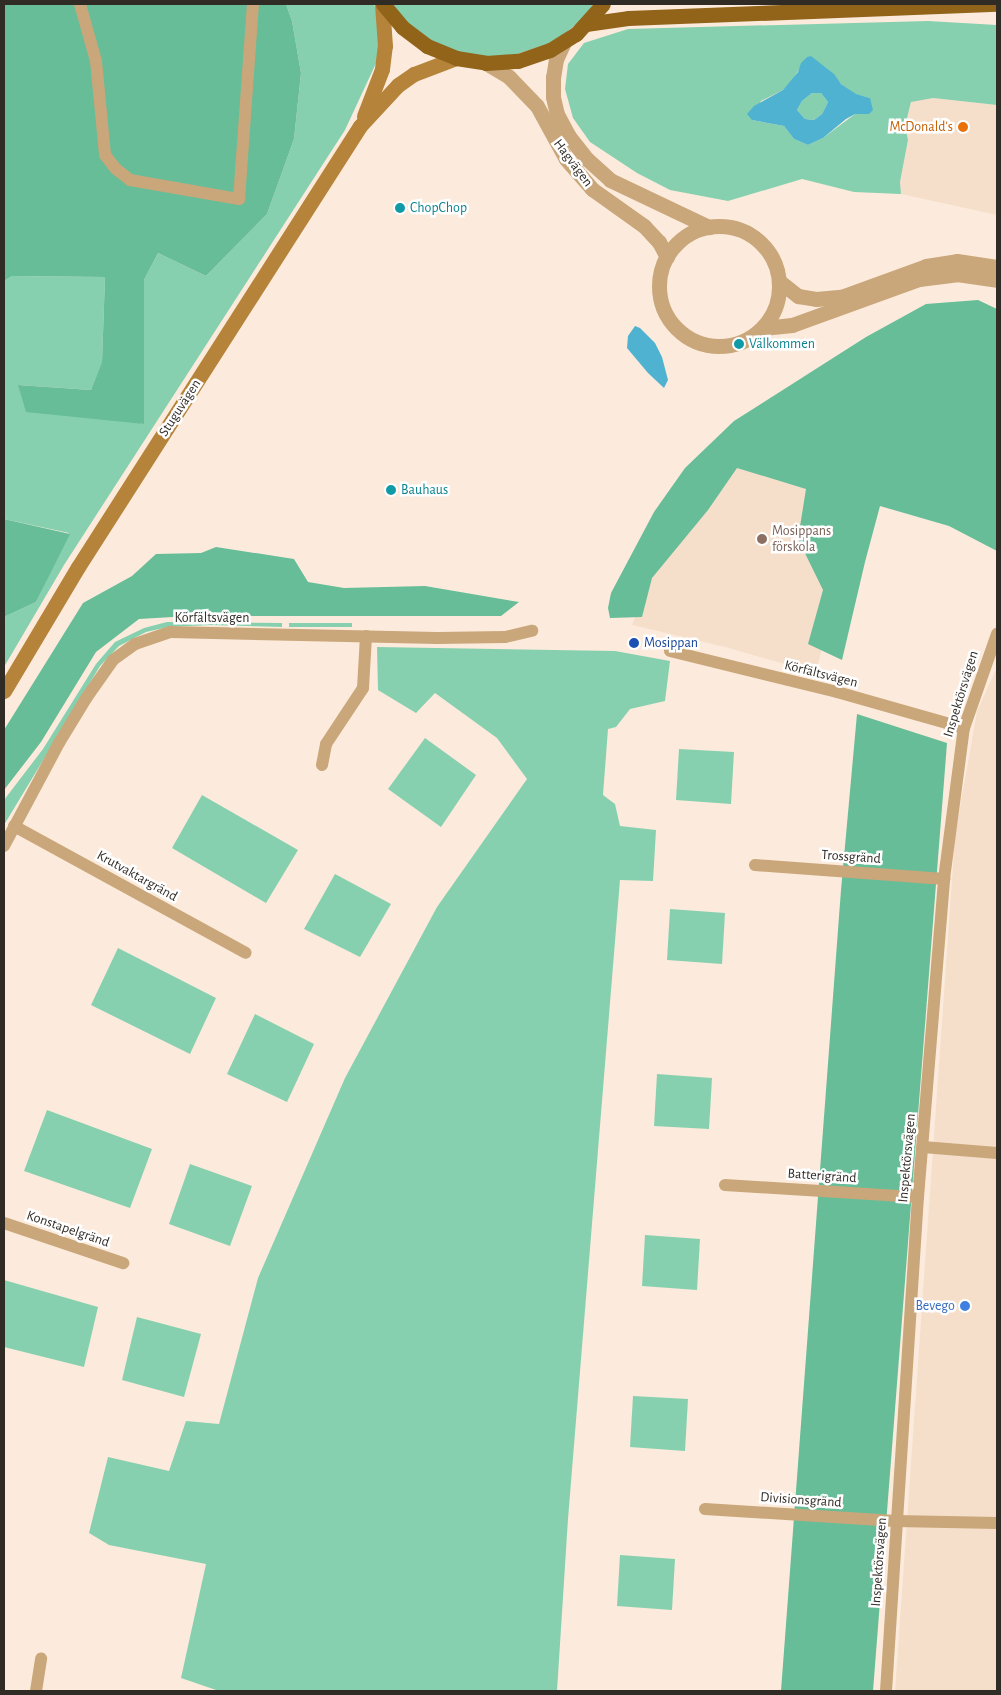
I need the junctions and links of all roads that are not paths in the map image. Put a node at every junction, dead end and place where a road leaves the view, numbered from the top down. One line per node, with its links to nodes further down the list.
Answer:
1 (80, 4): 2 (street)
2 (253, 4)
3 (382, 4): 8 (highway); 10 (main road, Stuguvägen)
4 (603, 4): 6 (highway)
5 (997, 4): 6 (highway)
6 (586, 24): 7 (highway)
7 (564, 42): 9 (highway); 11 (street, Hagvägen)
8 (456, 58): 9 (highway); 10 (main road, Stuguvägen)
9 (486, 63): 12 (street, Hagvägen)
10 (360, 126): 21 (main road, Stuguvägen)
11 (709, 227): 12 (street); 15 (street)
12 (667, 257): 16 (street)
13 (997, 267): 15 (street)
14 (997, 280): 16 (street)
15 (780, 282): 16 (street)
16 (763, 328)
17 (532, 631): 19 (street, Körfältsvägen)
18 (997, 634): 22 (street, Inspektörsvägen)
19 (366, 636): 23 (street); 24 (street, Körfältsvägen)
20 (670, 651): 22 (street, Körfältsvägen)
21 (4, 691)
22 (964, 728): 27 (street, Inspektörsvägen)
23 (322, 765)
24 (14, 826): 25 (street, Körfältsvägen); 28 (street, Krutvaktargränd)
25 (4, 846)
26 (755, 865): 27 (street, Trossgränd)
27 (944, 879): 29 (street, Inspektörsvägen)
28 (246, 953)
29 (923, 1147): 30 (street); 32 (street, Inspektörsvägen)
30 (997, 1153)
31 (725, 1185): 32 (street, Batterigränd)
32 (918, 1197): 36 (street, Inspektörsvägen)
33 (4, 1223): 34 (street, Konstapelgränd)
34 (123, 1263)
35 (705, 1509): 36 (street, Divisionsgränd)
36 (896, 1521): 37 (street, Divisionsgränd); 40 (street, Inspektörsvägen)
37 (997, 1522)
38 (41, 1658): 39 (street)
39 (36, 1691)
40 (886, 1691)

